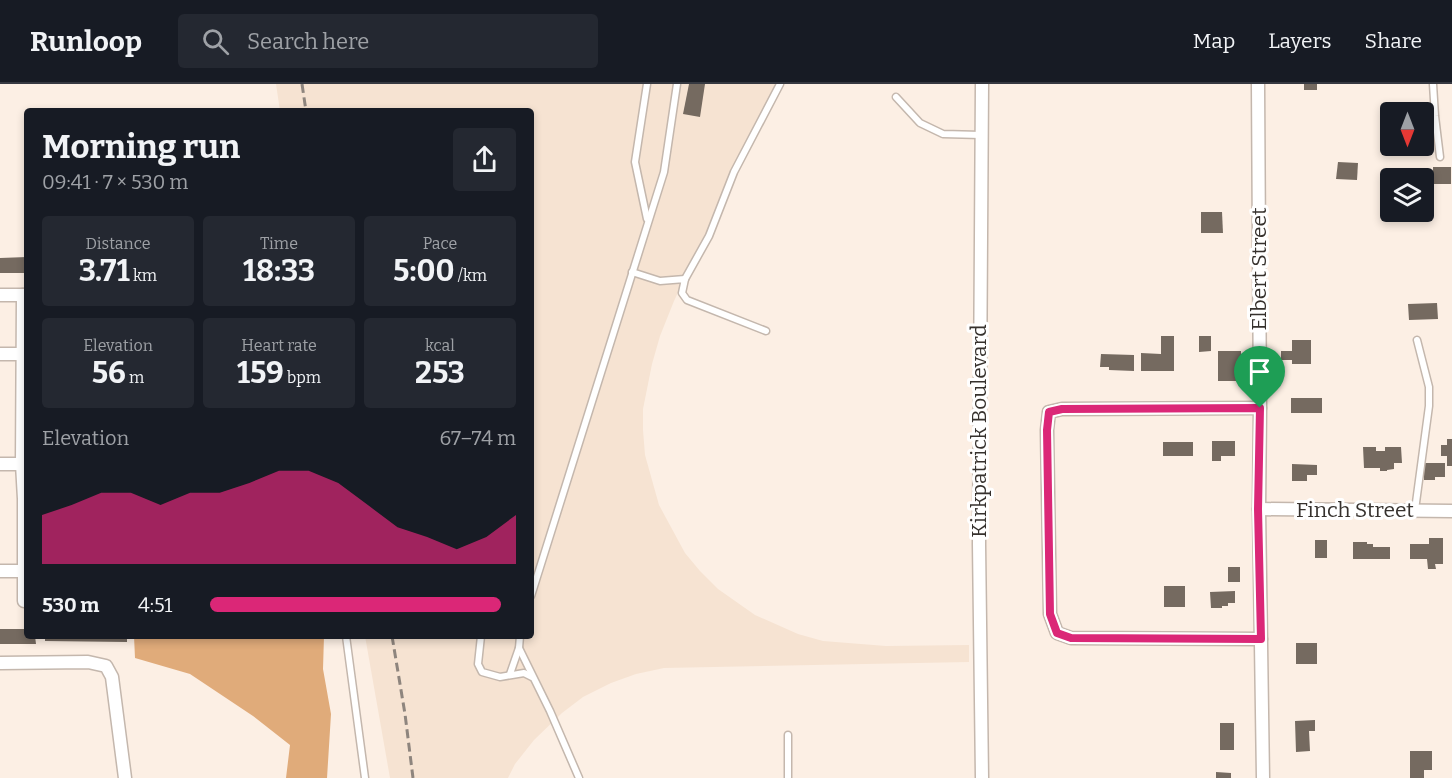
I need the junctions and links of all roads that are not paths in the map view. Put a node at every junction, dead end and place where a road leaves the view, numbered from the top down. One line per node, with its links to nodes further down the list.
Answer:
1 (647, 84): 10 (lane)
2 (677, 84): 10 (lane)
3 (780, 84): 12 (lane)
4 (982, 84): 8 (street, Kirkpatrick Boulevard)
5 (1258, 84): 21 (street, Elbert Street)
6 (1433, 84): 9 (lane)
7 (896, 97): 8 (lane)
8 (981, 135): 46 (street, Kirkpatrick Boulevard)
9 (1440, 157)
10 (647, 219): 11 (lane)
11 (632, 272): 12 (lane); 31 (lane)
12 (685, 279): 16 (lane)
13 (0, 295): 14 (street)
14 (24, 295)
15 (24, 315): 19 (street)
16 (766, 331)
17 (1417, 340): 27 (lane)
18 (0, 354): 19 (street)
19 (22, 354): 20 (street)
20 (24, 383)
21 (1260, 408): 26 (street, Elbert Street); 36 (street)
22 (24, 420): 24 (street)
23 (0, 464): 24 (street)
24 (22, 464): 25 (street)
25 (24, 487)
26 (1258, 509): 27 (street, Finch Street); 36 (street, Elbert Street)
27 (1415, 510): 28 (street, Finch Street)
28 (1452, 511)
29 (0, 571): 30 (street)
30 (24, 572): 32 (street)
31 (534, 586)
32 (24, 601)
33 (346, 639): 43 (lane)
34 (481, 639): 39 (lane)
35 (520, 639): 37 (lane)
36 (1261, 639): 47 (street, Elbert Street)
37 (519, 648): 39 (lane); 40 (lane)
38 (0, 663): 42 (street)
39 (510, 674): 40 (lane)
40 (535, 680): 44 (lane)
41 (788, 735): 45 (lane)
42 (125, 778)
43 (365, 778)
44 (579, 778)
45 (788, 778)
46 (982, 778)
47 (1263, 778)

